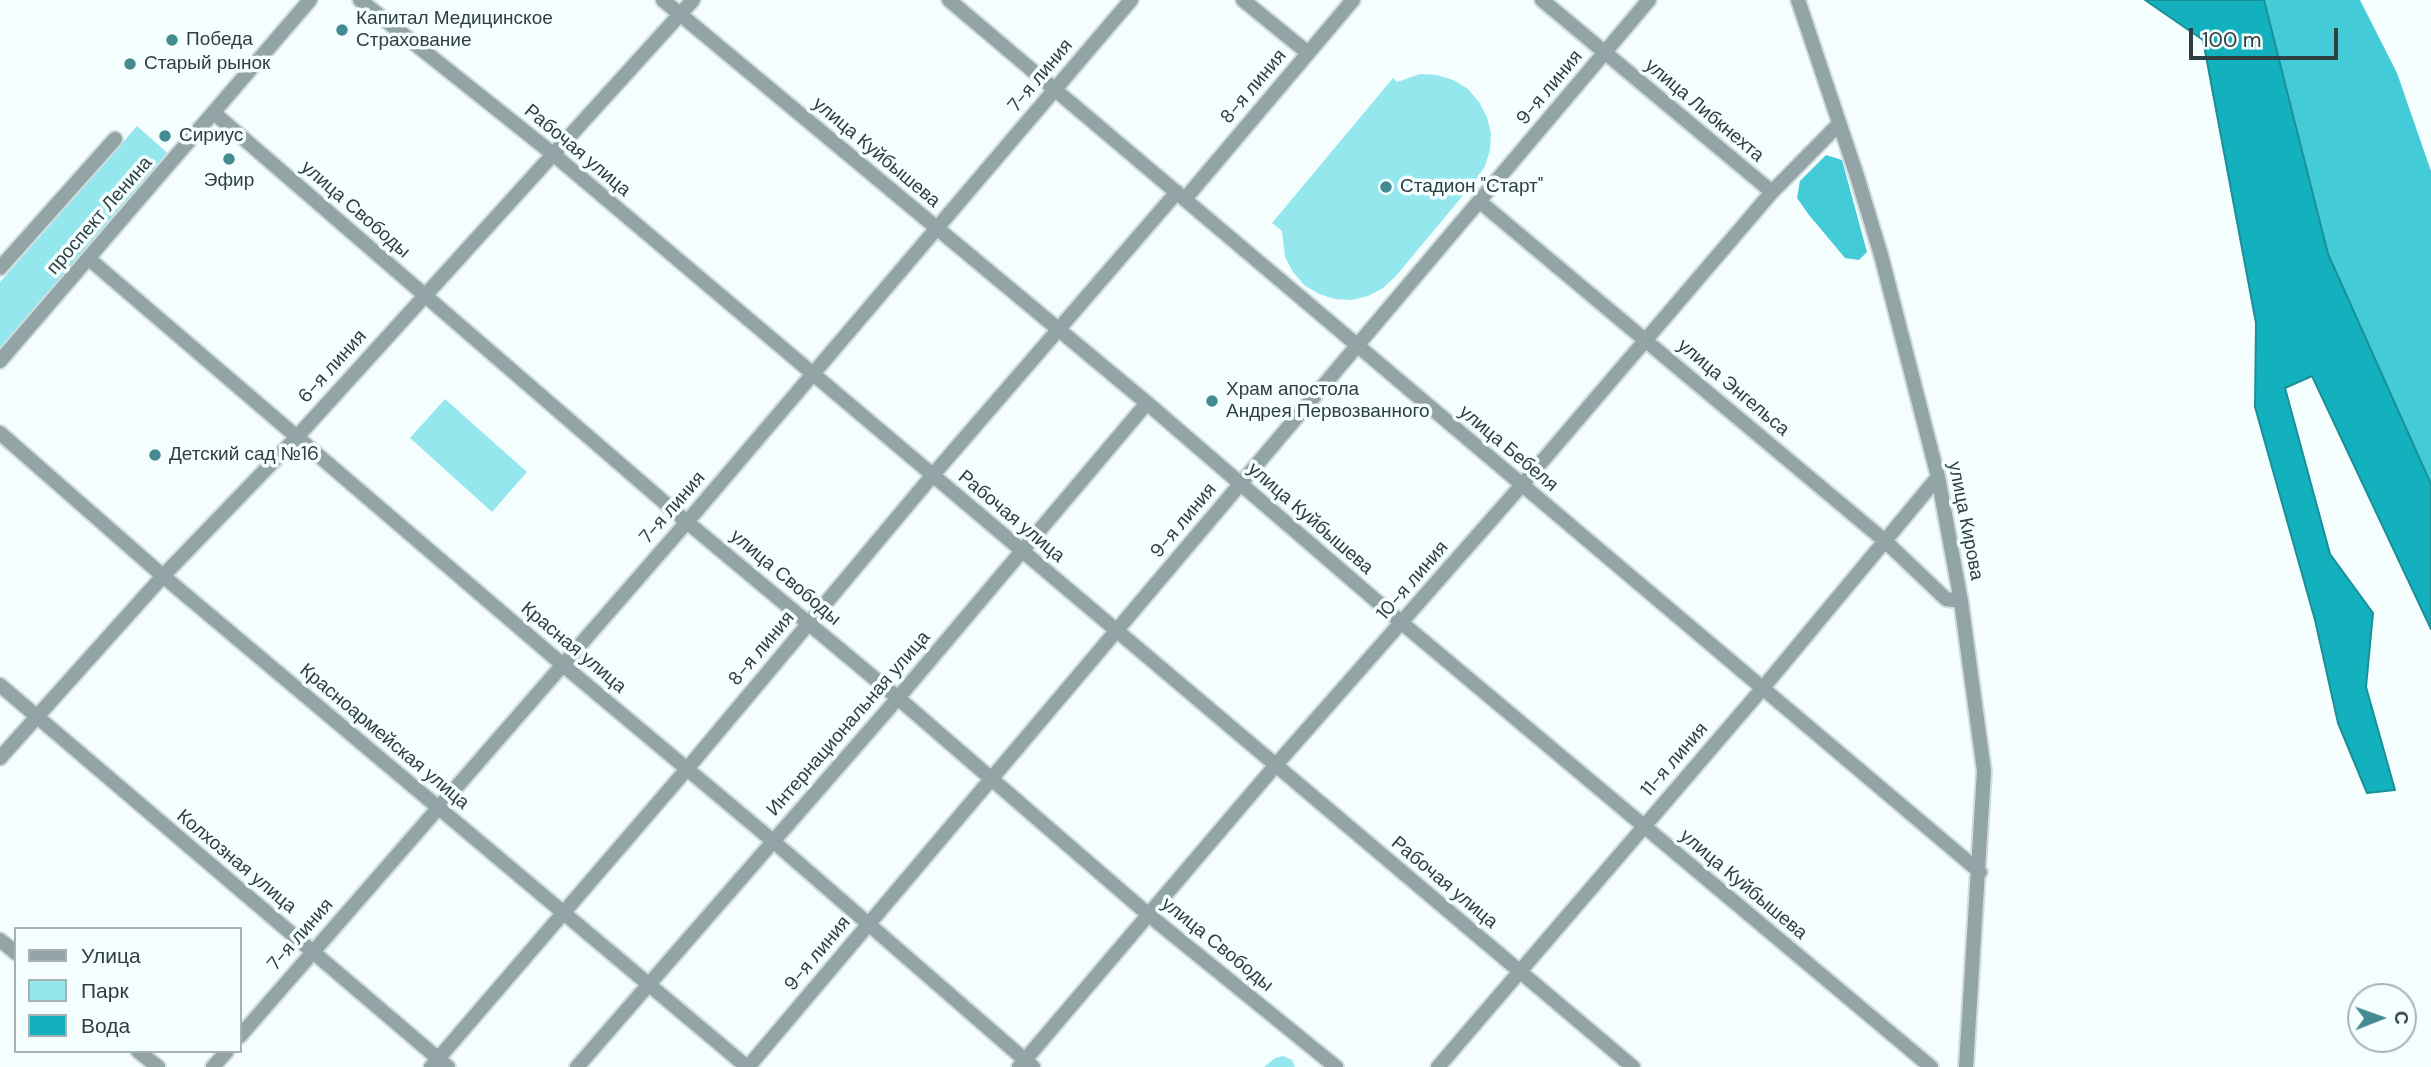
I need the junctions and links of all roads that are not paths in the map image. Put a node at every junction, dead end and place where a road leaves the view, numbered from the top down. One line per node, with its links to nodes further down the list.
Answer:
1 (360, 0): 19 (street, Рабочая улица)
2 (663, 0): 12 (street, улица Куйбышева)
3 (693, 0): 12 (street, 6-я линия)
4 (949, 0): 15 (street, улица Бебеля)
5 (1131, 0): 15 (street, 7-я линия)
6 (1243, 0): 13 (street)
7 (1353, 0): 13 (street, 8-я линия)
8 (1542, 0): 14 (street, улица Либкнехта)
9 (1649, 0): 14 (street, 9-я линия)
10 (1798, 0): 17 (street, улица Кирова)
11 (306, 1): 16 (street, проспект Ленина)
12 (680, 14): 19 (street, 6-я линия); 23 (street, улица Куйбышева)
13 (1308, 53): 21 (street, 8-я линия)
14 (1608, 56): 20 (street, улица Либкнехта); 22 (street, 9-я линия)
15 (1054, 90): 21 (street, улица Бебеля); 23 (street, 7-я линия)
16 (215, 113): 24 (street, проспект Ленина); 26 (street, улица Свободы)
17 (1839, 124): 20 (street, 10-я линия); 36 (street, улица Кирова)
18 (115, 139): 25 (street, проспект Ленина)
19 (552, 154): 26 (street, 6-я линия); 31 (street, Рабочая улица)
20 (1772, 192): 28 (street, 10-я линия)
21 (1181, 195): 27 (street, 8-я линия); 29 (street, улица Бебеля)
22 (1479, 201): 28 (street, улица Энгельса); 29 (street, 9-я линия)
23 (937, 228): 27 (street, улица Куйбышева); 31 (street, 7-я линия)
24 (88, 258): 30 (street, проспект Ленина); 34 (street, Красная улица)
25 (0, 268)
26 (423, 295): 34 (street, 6-я линия); 39 (street, улица Свободы)
27 (1058, 330): 32 (street, улица Куйбышева); 35 (street, 8-я линия)
28 (1645, 340): 38 (street, 10-я линия); 40 (street, улица Энгельса)
29 (1358, 346): 37 (street, 9-я линия); 38 (street, улица Бебеля)
30 (0, 361)
31 (811, 374): 35 (street, Рабочая улица); 39 (street, 7-я линия)
32 (1147, 403): 37 (street, улица Куйбышева); 41 (street, Интернациональная улица)
33 (0, 433): 42 (street, Красноармейская улица)
34 (296, 438): 42 (street, 6-я линия); 47 (street, Красная улица)
35 (932, 476): 41 (street, Рабочая улица); 44 (street, 8-я линия)
36 (1938, 477): 40 (street, 11-я линия); 43 (street, улица Кирова)
37 (1241, 484): 45 (street, улица Куйбышева); 46 (street, 9-я линия)
38 (1521, 486): 45 (street, 10-я линия); 49 (street, улица Бебеля)
39 (687, 522): 44 (street, улица Свободы); 47 (street, 7-я линия)
40 (1885, 541): 43 (street, улица Энгельса); 49 (street, 11-я линия)
41 (1023, 552): 46 (street, Рабочая улица); 50 (street, Интернациональная улица)
42 (163, 576): 51 (street, 6-я линия); 56 (street, Красноармейская улица)
43 (1961, 601): 59 (street, улица Кирова)
44 (809, 623): 50 (street, улица Свободы); 54 (street, 8-я линия)
45 (1402, 623): 53 (street, 10-я линия); 57 (street, улица Куйбышева)
46 (1116, 632): 53 (street, Рабочая улица); 55 (street, 9-я линия)
47 (563, 665): 54 (street, Красная улица); 56 (street, 7-я линия)
48 (0, 685): 51 (street, Колхозная улица)
49 (1762, 689): 57 (street, 11-я линия); 59 (street, улица Бебеля)
50 (898, 698): 55 (street, улица Свободы); 58 (street, Интернациональная улица)
51 (37, 717): 52 (street, 6-я линия); 65 (street, Колхозная улица)
52 (0, 758)
53 (1275, 766): 61 (street, 10-я линия); 66 (street, Рабочая улица)
54 (687, 769): 58 (street, Красная улица); 60 (street, 8-я линия)
55 (992, 779): 61 (street, улица Свободы); 62 (street, 9-я линия)
56 (438, 807): 60 (street, Красноармейская улица); 65 (street, 7-я линия)
57 (1643, 826): 66 (street, 11-я линия); 80 (street, улица Куйбышева)
58 (773, 841): 62 (street, Красная улица); 67 (street, Интернациональная улица)
59 (1980, 872): 81 (street, улица Кирова)
60 (563, 911): 67 (street, Красноармейская улица); 71 (street, 8-я линия)
61 (1150, 916): 72 (street, 10-я линия); 77 (street, улица Свободы)
62 (869, 924): 72 (street, Красная улица); 76 (street, 9-я линия)
63 (0, 940): 64 (street)
64 (14, 951)
65 (312, 952): 68 (street, 7-я линия); 71 (street, Колхозная улица)
66 (1519, 971): 78 (street, 11-я линия); 79 (street, Рабочая улица)
67 (650, 984): 75 (street, Интернациональная улица); 76 (street, Красноармейская улица)
68 (242, 1034)
69 (140, 1053): 73 (street)
70 (225, 1053): 74 (street)
71 (439, 1064)
72 (1026, 1065)
73 (158, 1067)
74 (213, 1067)
75 (578, 1067)
76 (748, 1067)
77 (1336, 1067)
78 (1438, 1067)
79 (1633, 1067)
80 (1931, 1067)
81 (1966, 1067)

